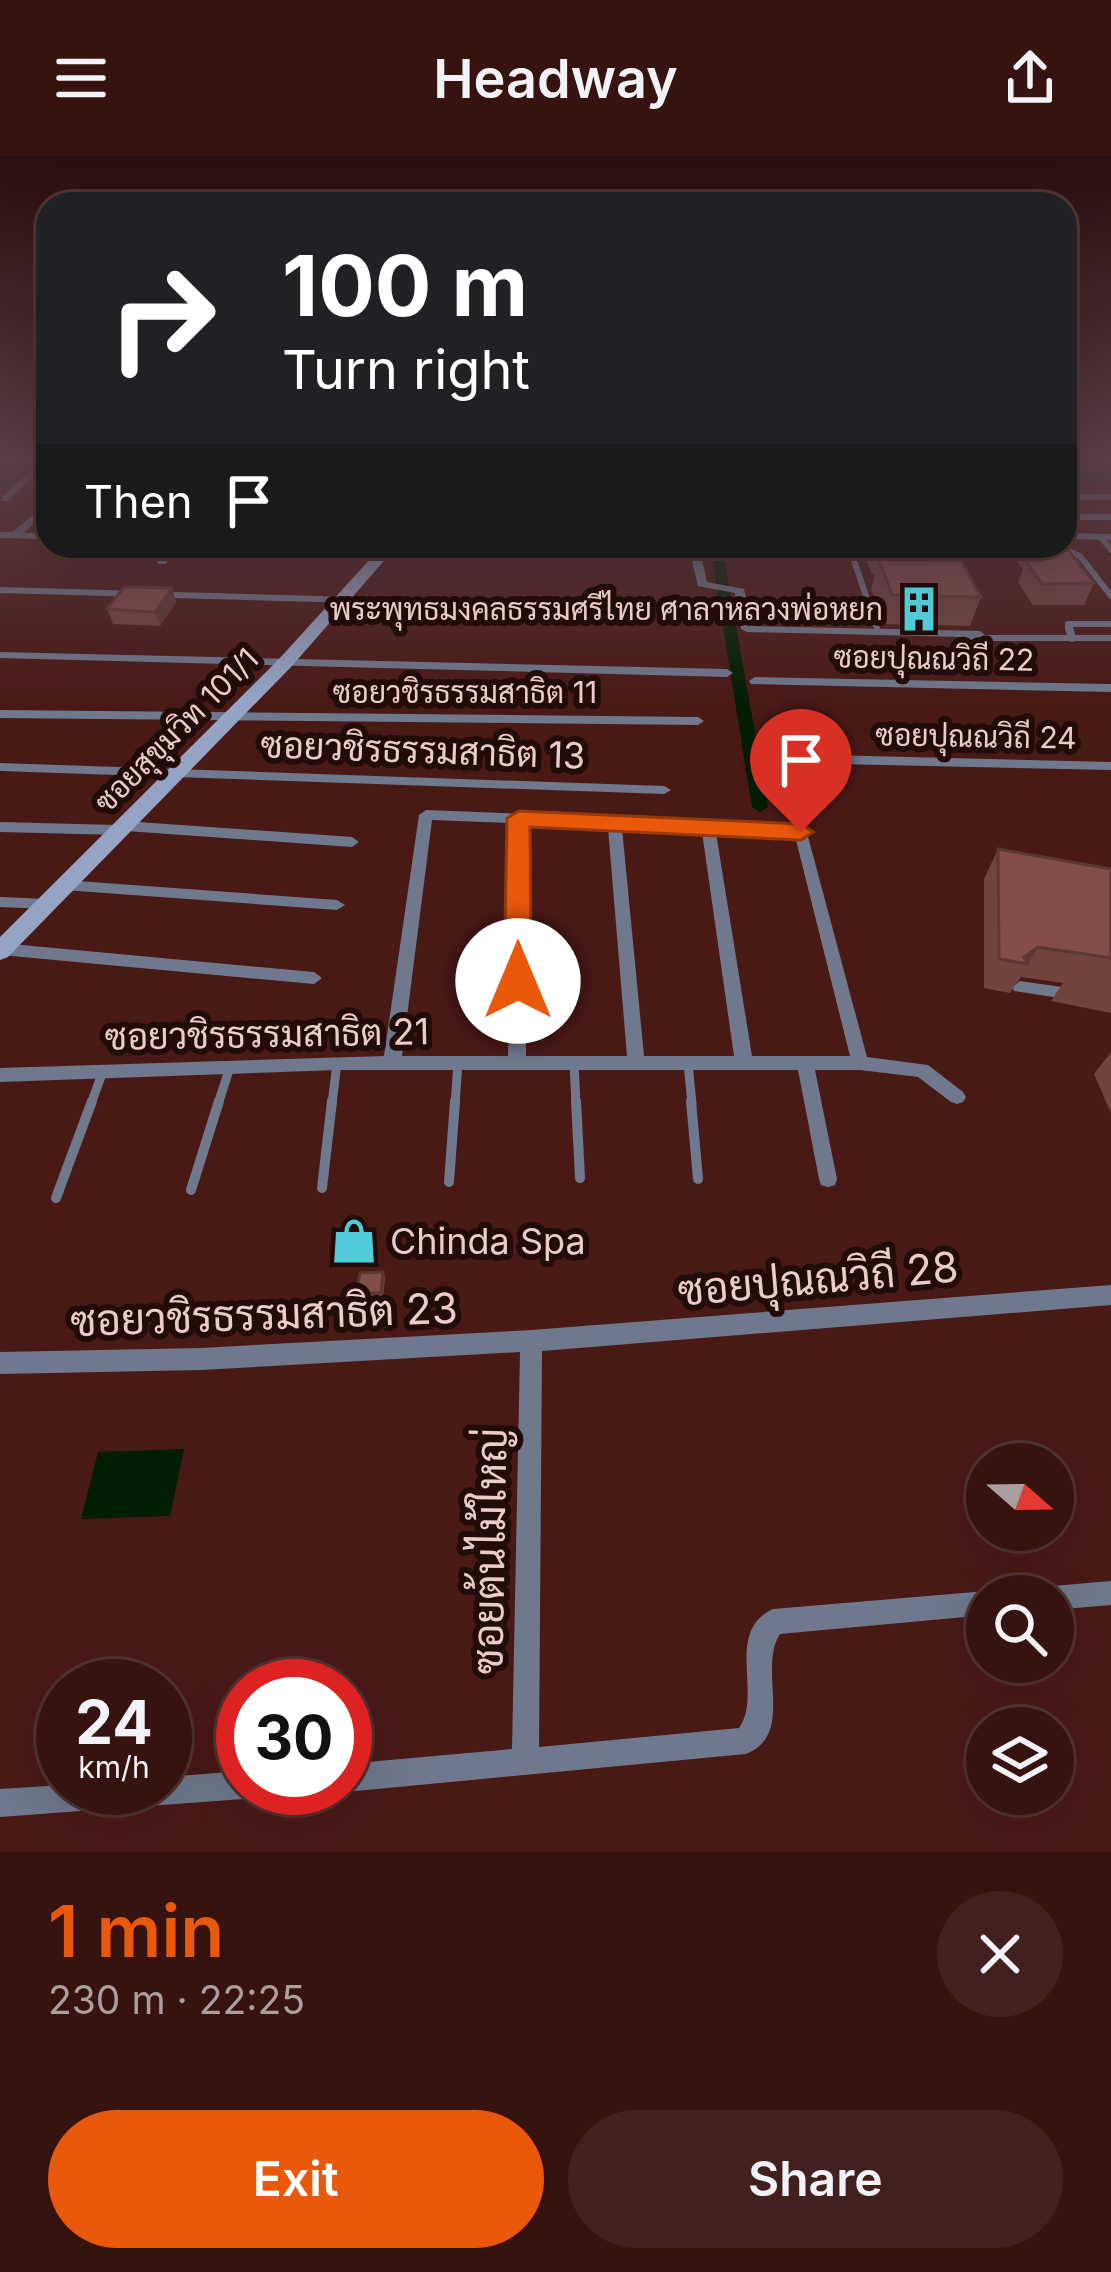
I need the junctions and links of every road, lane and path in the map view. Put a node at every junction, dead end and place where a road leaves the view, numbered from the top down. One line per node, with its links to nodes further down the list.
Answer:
1 (1077, 555): 7 (lane)
2 (164, 558): 6 (street)
3 (379, 558): 10 (street, ซอยสุขุมวิท 101/1)
4 (695, 558): 14 (street)
5 (853, 558): 14 (lane)
6 (162, 562)
7 (1108, 586): 9 (lane)
8 (0, 590): 10 (street)
9 (1111, 596)
10 (344, 599): 11 (street); 20 (street, ซอยสุขุมวิท 101/1)
11 (711, 610)
12 (972, 616): 15 (lane)
13 (1111, 624): 17 (lane)
14 (878, 632): 15 (street)
15 (983, 636): 16 (street, ซอยปุณณวิถี 22); 17 (street, ซอยปุณณวิถี 22)
16 (752, 638)
17 (1072, 638): 18 (street, ซอยปุณณวิถี 22)
18 (1111, 638)
19 (0, 655): 20 (street)
20 (285, 663): 21 (street); 25 (street, ซอยสุขุมวิท 101/1)
21 (727, 674)
22 (755, 681): 23 (street, ซอยปุณณวิถี 22)
23 (1111, 688)
24 (0, 714): 25 (street, ซอยวชิรธรรมสาธิต 11)
25 (231, 718): 26 (street, ซอยวชิรธรรมสาธิต 11); 31 (street, ซอยสุขุมวิท 101/1)
26 (698, 721)
27 (768, 758): 28 (street, ซอยปุณณวิถี 24)
28 (787, 758): 29 (street, ซอยปุณณวิถี 24); 32 (street)
29 (1111, 766)
30 (0, 767): 31 (street, ซอยวชิรธรรมสาธิต 13)
31 (180, 770): 33 (street, ซอยวชิรธรรมสาธิต 13); 38 (street, ซอยสุขุมวิท 101/1)
32 (773, 787)
33 (664, 790)
34 (519, 818): 35 (street); 49 (street); 51 (street)
35 (614, 822): 36 (street); 53 (street)
36 (708, 826): 55 (street); 57 (street)
37 (0, 827): 38 (street)
38 (122, 828): 39 (street); 40 (street, ซอยสุขุมวิท 101/1)
39 (352, 842)
40 (64, 885): 42 (street, ซอยสุขุมวิท 101/1); 43 (street)
41 (0, 902): 42 (street)
42 (47, 904): 44 (street, ซอยสุขุมวิท 101/1)
43 (337, 905)
44 (1, 950): 45 (street)
45 (314, 977)
46 (1020, 987): 47 (street)
47 (1111, 1000)
48 (337, 1063): 49 (street, ซอยวชิรธรรมสาธิต 21); 58 (street, ซอยวชิรธรรมสาธิต 21); 66 (lane)
49 (392, 1063): 50 (street, ซอยวชิรธรรมสาธิต 21)
50 (458, 1063): 51 (street, ซอยวชิรธรรมสาธิต 21); 65 (lane)
51 (517, 1063): 52 (street, ซอยวชิรธรรมสาธิต 21)
52 (574, 1063): 53 (street, ซอยวชิรธรรมสาธิต 21); 62 (lane)
53 (636, 1063): 54 (street, ซอยวชิรธรรมสาธิต 21)
54 (688, 1063): 55 (street, ซอยวชิรธรรมสาธิต 21); 63 (lane)
55 (744, 1063): 56 (street, ซอยวชิรธรรมสาธิต 21)
56 (805, 1063): 57 (street, ซอยวชิรธรรมสาธิต 21); 64 (street)
57 (860, 1063): 61 (street, ซอยวชิรธรรมสาธิต 21)
58 (230, 1067): 59 (street, ซอยวชิรธรรมสาธิต 21); 67 (lane)
59 (103, 1071): 60 (street, ซอยวชิรธรรมสาธิต 21); 68 (lane)
60 (0, 1075)
61 (957, 1097)
62 (580, 1178)
63 (698, 1179)
64 (828, 1179)
65 (449, 1182)
66 (322, 1188)
67 (191, 1190)
68 (56, 1198)
69 (1111, 1295): 70 (street, ซอยปุณณวิถี 28)
70 (531, 1342): 71 (street, ซอยวชิรธรรมสาธิต 23); 75 (street, ซอยต้นไม้ใหญ่)
71 (0, 1363)
72 (1111, 1593): 73 (street)
73 (1074, 1596)
74 (966, 1606): 75 (street)
75 (525, 1762): 76 (street)
76 (372, 1776)
77 (216, 1787): 78 (street)
78 (0, 1803)

